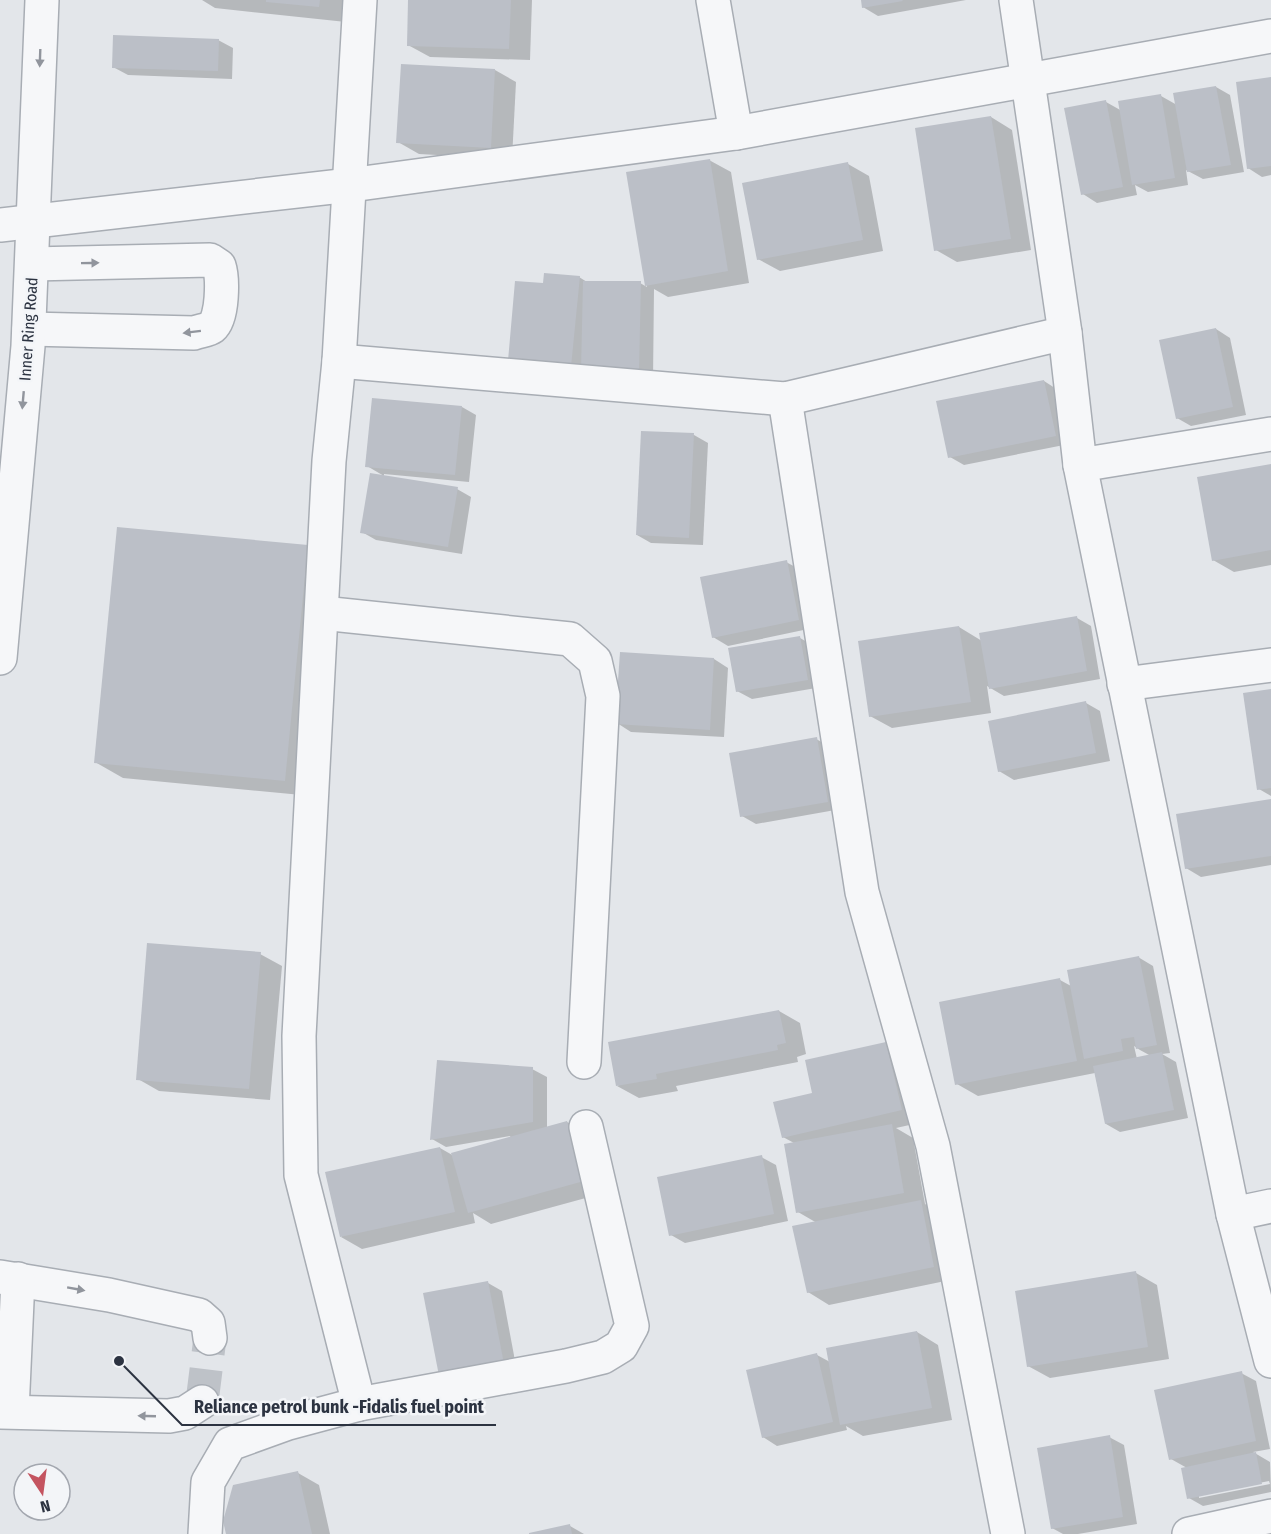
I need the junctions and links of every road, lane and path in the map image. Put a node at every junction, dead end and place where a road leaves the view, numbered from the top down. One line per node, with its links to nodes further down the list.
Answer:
1 (42, 0): 9 (street, Inner Ring Road, one-way to 9)
2 (360, 0): 8 (street)
3 (713, 0): 7 (street)
4 (1016, 0): 6 (street)
5 (1271, 36): 6 (street)
6 (1028, 79): 7 (street); 13 (street)
7 (736, 134): 8 (street)
8 (350, 185): 9 (street); 14 (street)
9 (34, 221): 10 (street); 11 (street, Inner Ring Road)
10 (0, 225)
11 (32, 264): 12 (street, Inner Ring Road); 12 (street, one-way to 12)
12 (29, 329): 19 (street, Inner Ring Road, one-way to 19)
13 (1065, 333): 15 (street); 17 (street)
14 (339, 361): 15 (street); 18 (street)
15 (785, 399): 34 (street)
16 (1271, 434): 17 (street)
17 (1080, 465): 21 (street)
18 (322, 613): 22 (street); 30 (street)
19 (0, 658)
20 (1271, 665): 21 (street)
21 (1124, 684): 25 (street)
22 (584, 1062)
23 (586, 1127): 30 (street)
24 (1271, 1206): 25 (street)
25 (1233, 1214): 28 (street)
26 (9, 1278): 27 (street, one-way to 27); 31 (street)
27 (210, 1338)
28 (1271, 1361)
29 (202, 1402): 31 (street, one-way to 31)
30 (358, 1404): 33 (street)
31 (6, 1411)
32 (1271, 1516): 35 (street)
33 (205, 1534)
34 (1008, 1534)
35 (1189, 1534)

